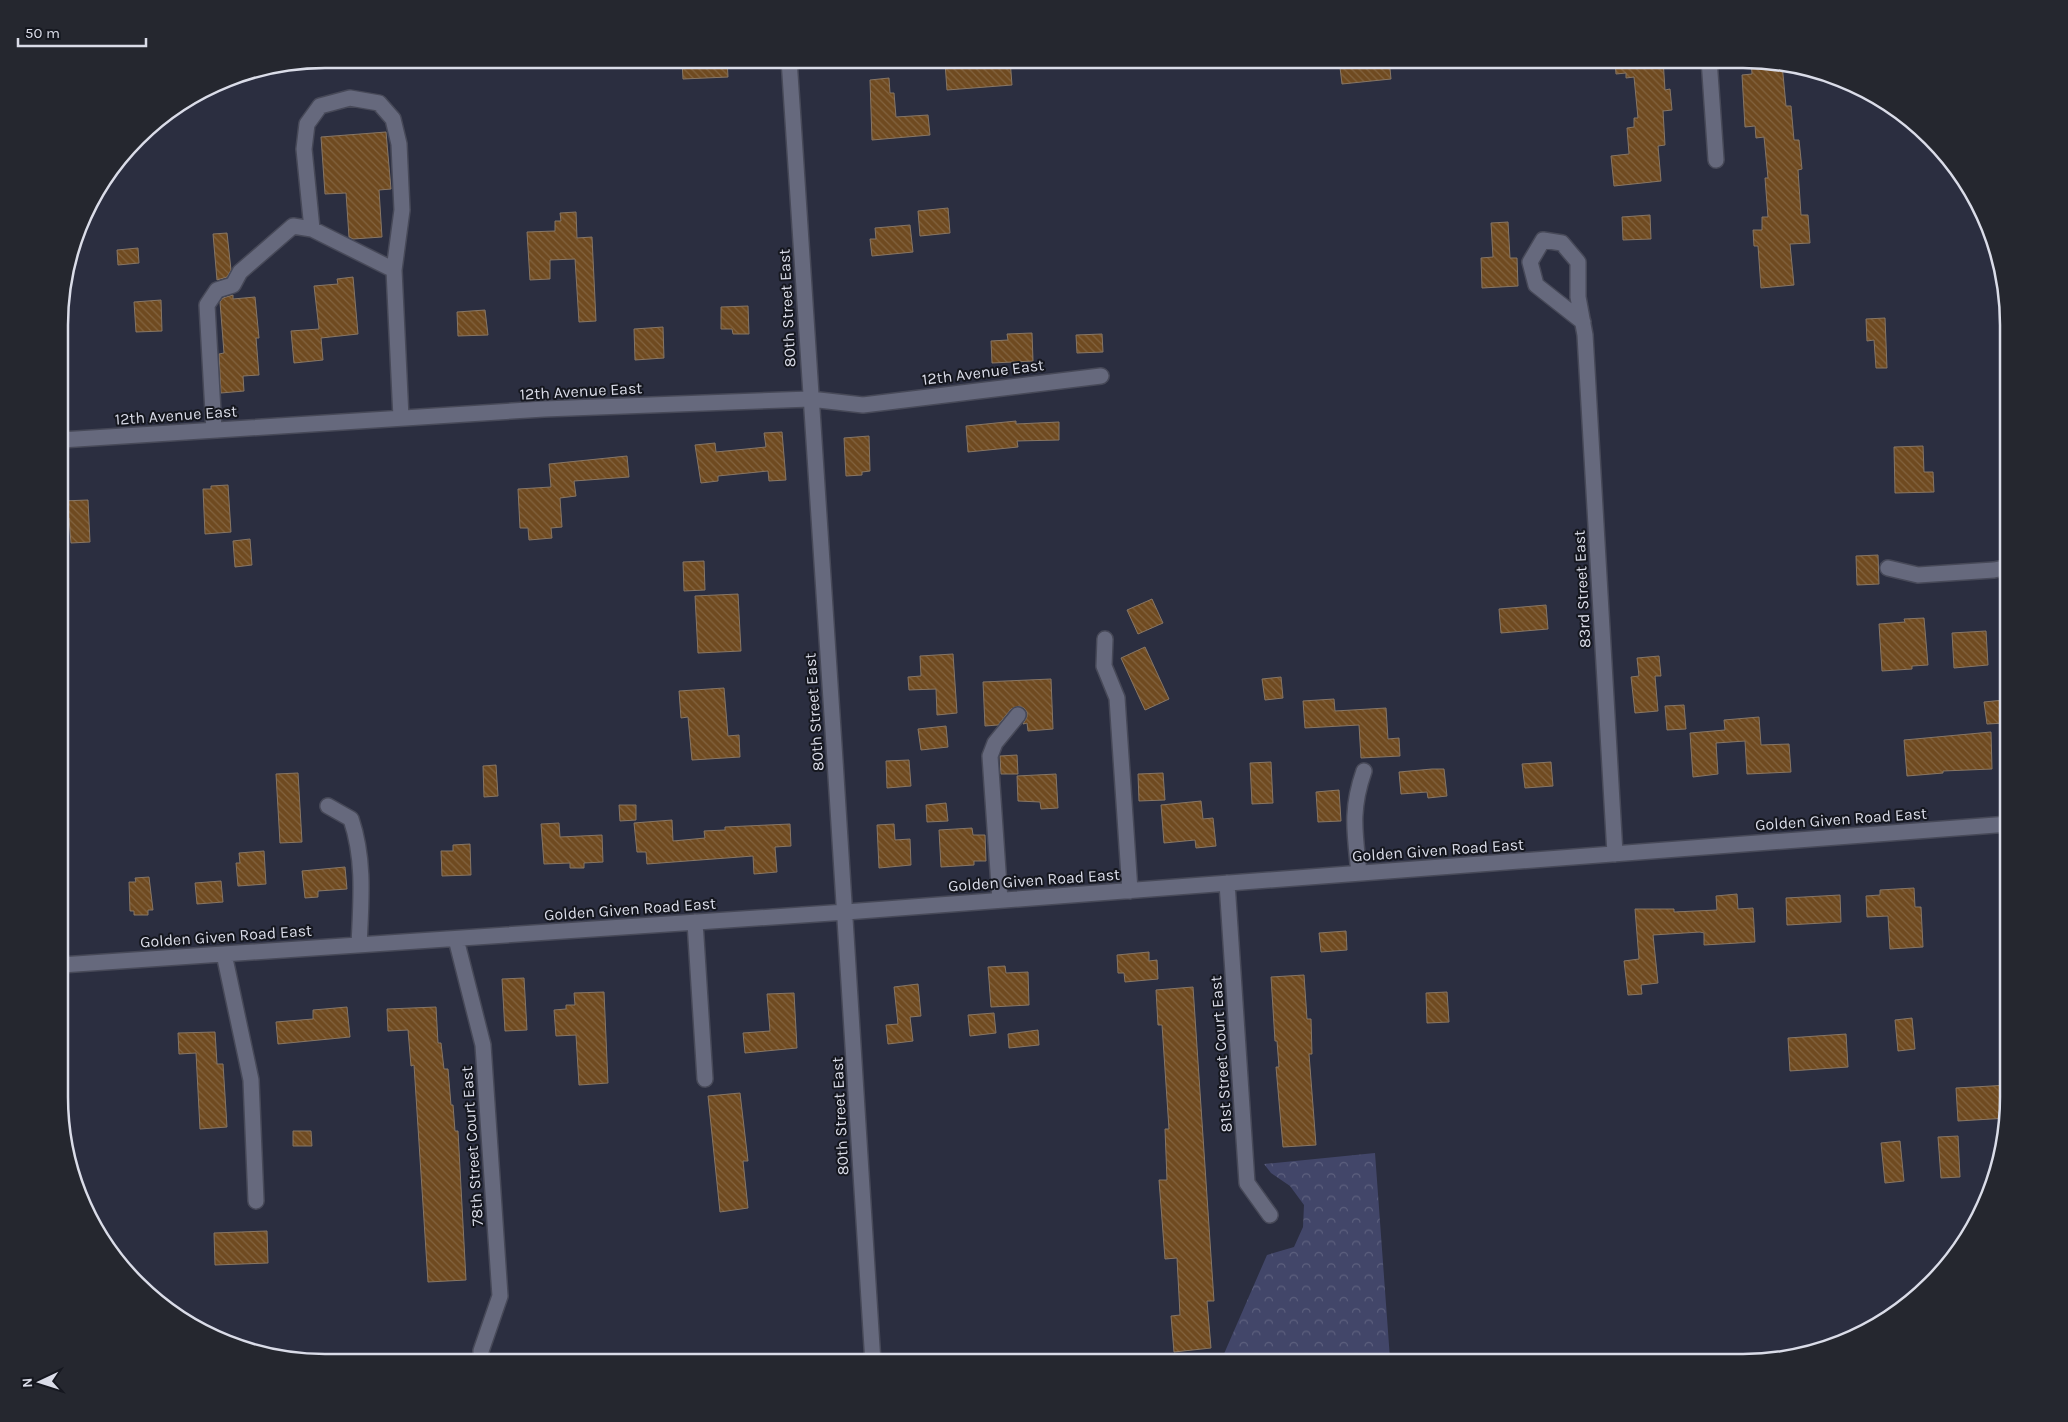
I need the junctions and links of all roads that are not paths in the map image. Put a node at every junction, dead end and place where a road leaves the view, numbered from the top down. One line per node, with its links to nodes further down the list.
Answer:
1 (789, 67): 8 (street, 80th Street East)
2 (1710, 67): 3 (street)
3 (1716, 160)
4 (312, 229): 5 (street); 5 (street); 10 (street)
5 (394, 270): 9 (street)
6 (1583, 322): 6 (street, 83rd Street East); 19 (street, 83rd Street East)
7 (1101, 376): 8 (street, 12th Avenue East)
8 (810, 399): 9 (street, 12th Avenue East); 24 (street, 80th Street East)
9 (401, 418): 10 (street, 12th Avenue East)
10 (214, 430): 11 (street, 12th Avenue East)
11 (67, 440)
12 (1888, 568): 13 (street)
13 (2000, 569)
14 (1105, 639): 22 (street)
15 (1018, 715): 23 (street)
16 (1364, 771): 20 (street)
17 (328, 806): 27 (street)
18 (2000, 825): 19 (street, Golden Given Road East)
19 (1616, 854): 20 (street, Golden Given Road East)
20 (1359, 873): 21 (street, Golden Given Road East)
21 (1227, 883): 22 (street, Golden Given Road East); 32 (street, 81st Street Court East)
22 (1130, 891): 23 (street, Golden Given Road East)
23 (1000, 900): 24 (street, Golden Given Road East)
24 (846, 912): 25 (street, Golden Given Road East); 34 (street, 80th Street East)
25 (695, 922): 26 (street, Golden Given Road East); 30 (street)
26 (456, 939): 27 (street, Golden Given Road East); 33 (street, 78th Street Court East)
27 (359, 944): 28 (street, Golden Given Road East)
28 (224, 954): 29 (street, Golden Given Road East); 31 (street)
29 (67, 965)
30 (704, 1079)
31 (256, 1201)
32 (1270, 1214)
33 (481, 1351)
34 (872, 1354)

